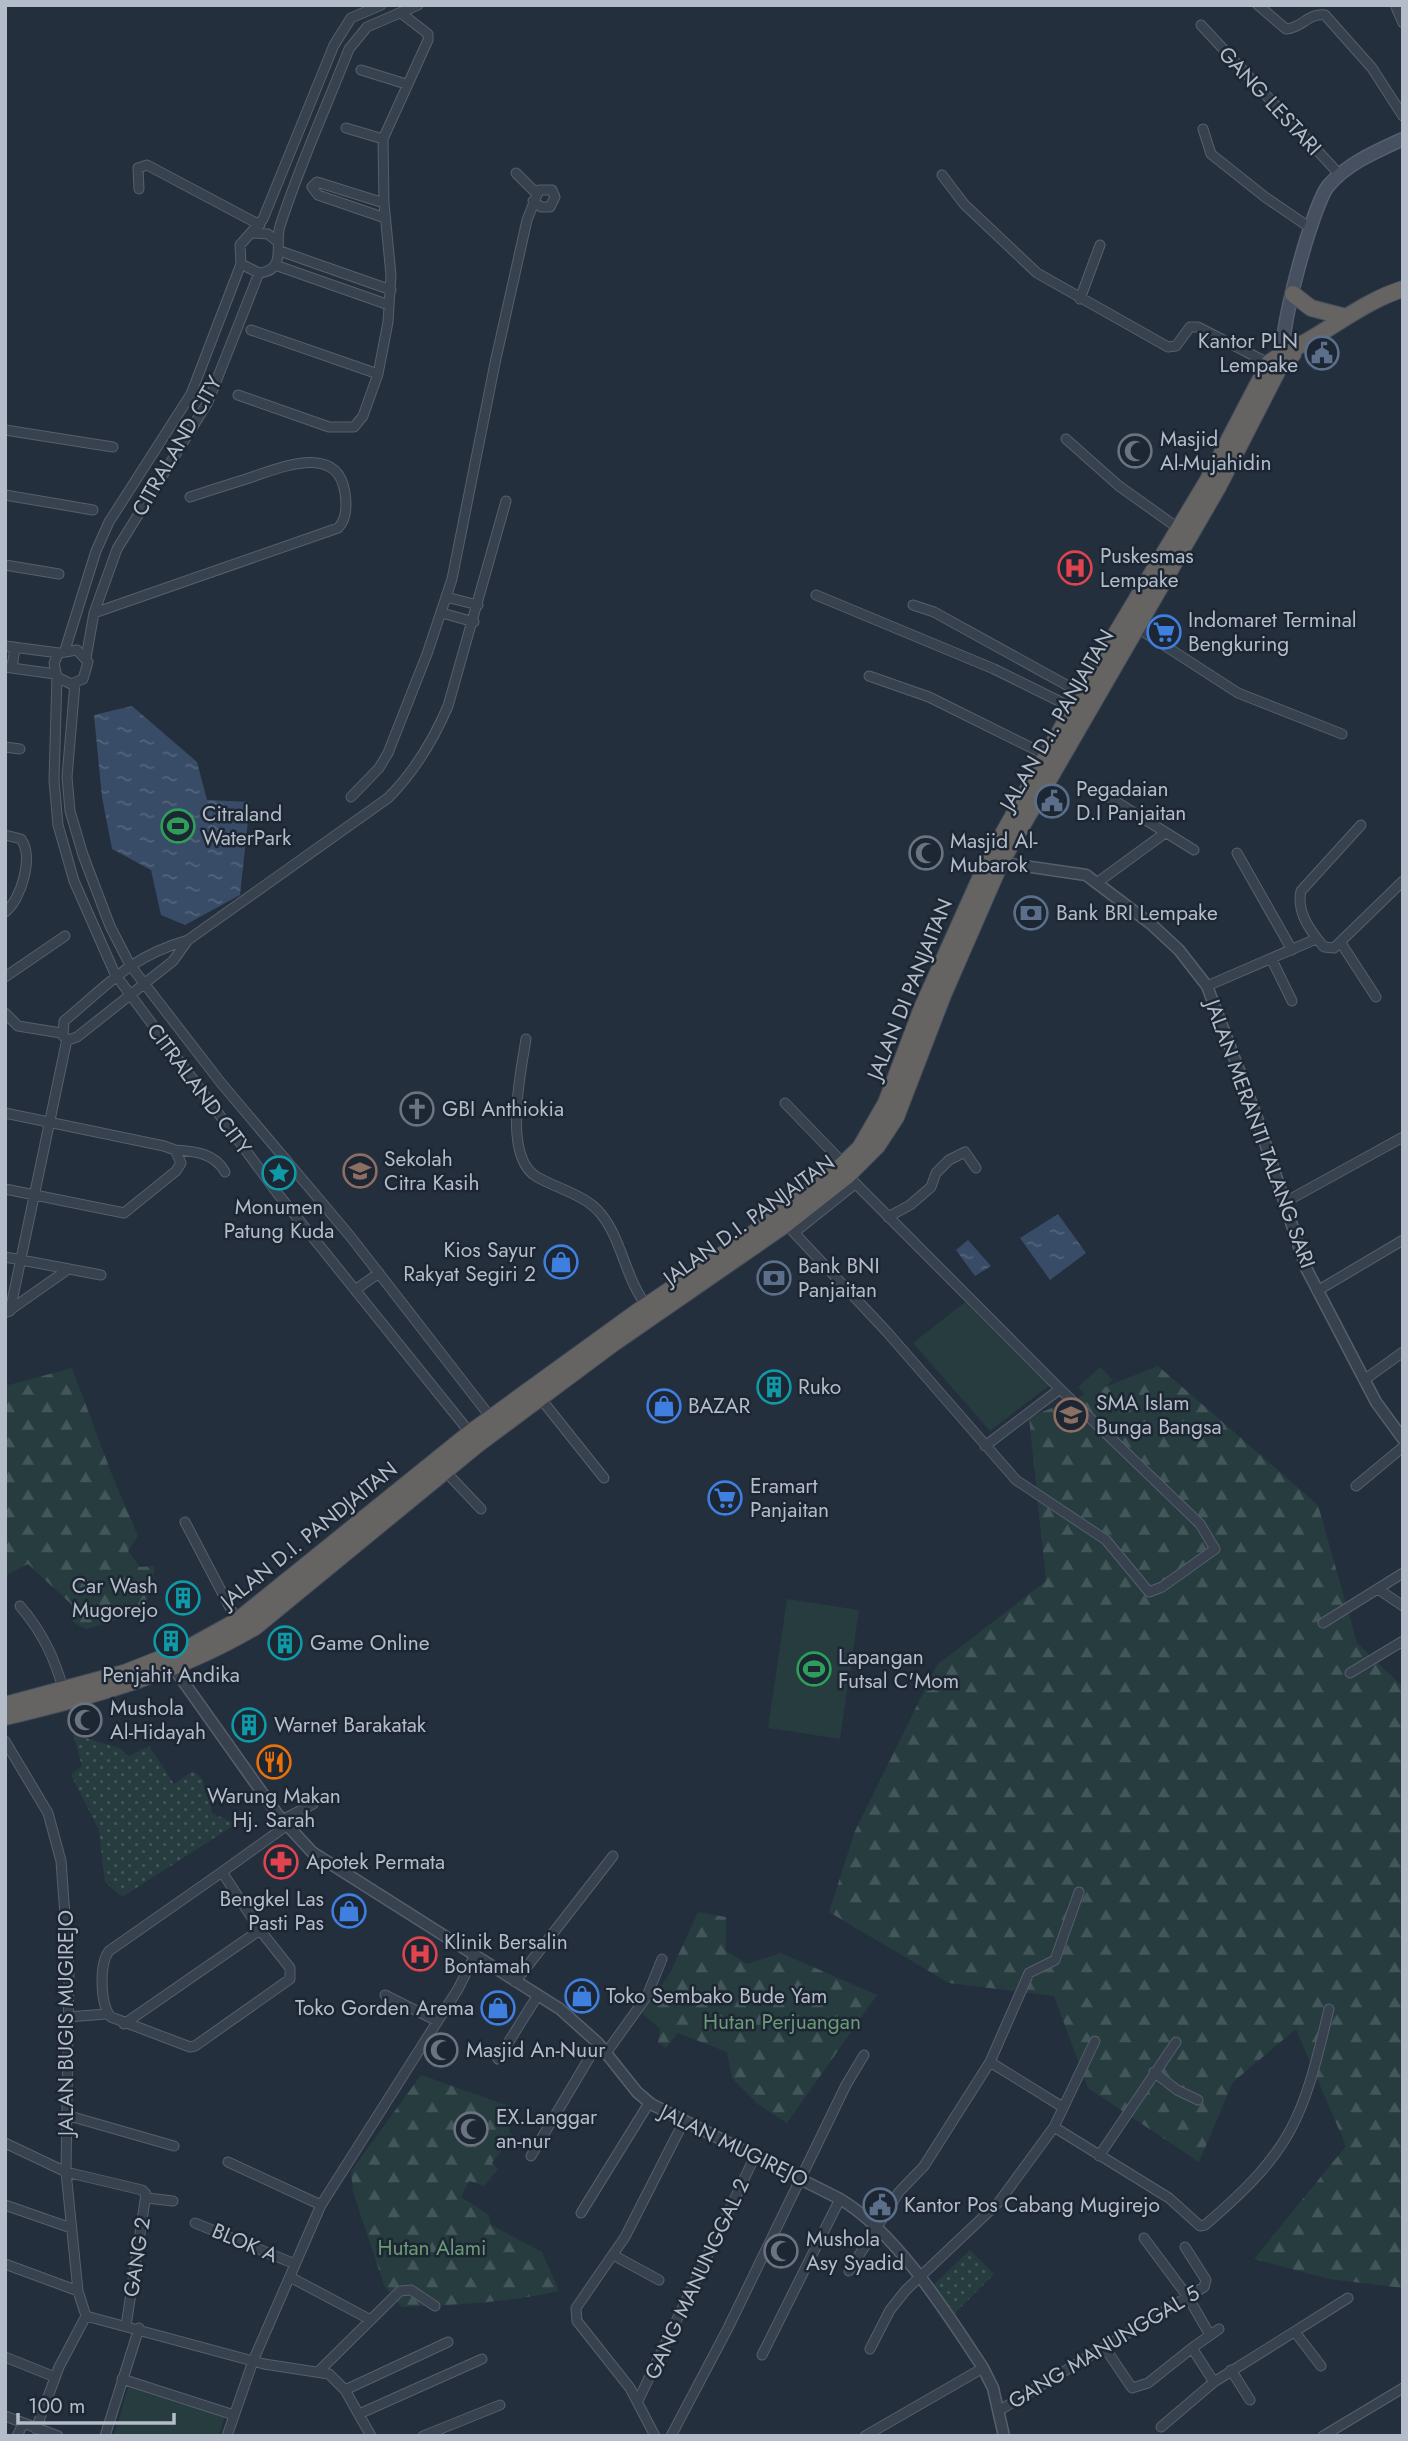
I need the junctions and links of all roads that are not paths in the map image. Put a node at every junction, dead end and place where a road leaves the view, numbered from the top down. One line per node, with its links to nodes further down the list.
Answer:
1 (381, 5): 21 (street, CITRALAND CITY)
2 (418, 5): 5 (street)
3 (1258, 5): 10 (street)
4 (1396, 7): 6 (street)
5 (401, 13): 9 (street); 25 (street)
6 (1403, 23)
7 (1201, 25): 17 (street, GANG LESTARI)
8 (361, 71): 9 (street)
9 (406, 84): 13 (street)
10 (1403, 116)
11 (346, 128): 13 (street)
12 (1203, 128): 22 (street)
13 (383, 138): 19 (street)
14 (1403, 139): 17 (main road)
15 (516, 173): 52 (street)
16 (942, 175): 32 (street)
17 (1340, 175): 22 (main road)
18 (139, 189): 21 (street)
19 (384, 203): 20 (street); 20 (street)
20 (385, 218): 30 (street)
21 (260, 225): 23 (street, CITRALAND CITY)
22 (1309, 227): 31 (main road)
23 (253, 233): 25 (street); 26 (street, CITRALAND CITY)
24 (1100, 245): 32 (street)
25 (279, 246): 27 (street); 30 (street)
26 (241, 264): 28 (street); 49 (street, CITRALAND CITY)
27 (275, 265): 28 (street); 33 (street)
28 (259, 273): 50 (street, CITRALAND CITY)
29 (1403, 289): 34 (highway)
30 (391, 290): 33 (street)
31 (1293, 294): 34 (highway); 36 (main road)
32 (1080, 299): 36 (street)
33 (389, 305): 37 (street)
34 (1346, 317): 36 (highway)
35 (251, 330): 37 (street)
36 (1278, 363): 46 (highway, JALAN DI PANJAITAN); 58 (highway, JALAN D.I. PANJAITAN)
37 (378, 374): 38 (street)
38 (238, 395)
39 (5, 430): 41 (street)
40 (1066, 439): 46 (street)
41 (113, 447)
42 (5, 495): 45 (street)
43 (190, 497): 55 (street)
44 (506, 501): 53 (street)
45 (93, 510)
46 (1178, 528): 65 (highway, JALAN DI PANJAITAN)
47 (5, 565): 48 (street)
48 (59, 574)
49 (85, 585): 50 (street); 60 (street, CITRALAND CITY)
50 (101, 590): 55 (street, CITRALAND CITY)
51 (816, 595): 68 (street)
52 (446, 597): 53 (street); 56 (street)
53 (478, 605): 57 (street)
54 (914, 605): 67 (street)
55 (94, 613): 61 (street, CITRALAND CITY)
56 (442, 613): 57 (street); 74 (street)
57 (474, 622): 86 (street)
58 (1136, 627): 65 (highway, JALAN D.I. PANJAITAN); 69 (street)
59 (10, 647): 60 (street); 62 (street)
60 (62, 652): 61 (street); 63 (street, CITRALAND CITY)
61 (86, 657): 66 (street, CITRALAND CITY)
62 (8, 668): 63 (street)
63 (56, 675): 66 (street); 91 (street, CITRALAND CITY)
64 (869, 676): 72 (street)
65 (1099, 676): 67 (highway, JALAN DI PANJAITAN); 80 (highway, JALAN D.I. PANJAITAN)
66 (75, 683): 90 (street, CITRALAND CITY)
67 (1081, 693): 68 (highway, JALAN DI PANJAITAN)
68 (1073, 708): 72 (highway, JALAN DI PANJAITAN)
69 (1342, 734)
70 (5, 747): 71 (street)
71 (20, 749)
72 (1046, 755): 80 (highway, JALAN DI PANJAITAN)
73 (1099, 791): 76 (street)
74 (351, 797)
75 (1361, 824): 85 (street)
76 (1165, 833): 78 (street); 82 (street)
77 (5, 835): 83 (street)
78 (1194, 850)
79 (1237, 853): 88 (street)
80 (994, 861): 82 (street, JALAN MERANTI TALANG SARI); 110 (highway, JALAN DI PANJAITAN)
81 (1403, 881): 87 (street)
82 (1098, 882): 94 (street, JALAN MERANTI TALANG SARI)
83 (5, 912)
84 (65, 936): 92 (street)
85 (1316, 939): 87 (street); 88 (street)
86 (188, 940): 90 (street); 93 (street)
87 (1340, 943): 96 (street)
88 (1292, 950): 89 (street)
89 (1272, 960): 94 (street); 97 (street)
90 (130, 965): 91 (street); 93 (street, CITRALAND CITY)
91 (115, 974): 95 (street, CITRALAND CITY); 101 (street)
92 (5, 977)
93 (144, 985): 95 (street); 120 (street, CITRALAND CITY)
94 (1207, 986): 113 (street, JALAN MERANTI TALANG SARI)
95 (128, 995): 101 (street); 122 (street, CITRALAND CITY)
96 (1376, 997)
97 (1292, 1002)
98 (5, 1013): 100 (street)
99 (5, 1024): 100 (street)
100 (18, 1026): 101 (street)
101 (64, 1036): 105 (street)
102 (526, 1040): 124 (street)
103 (785, 1103): 110 (street)
104 (5, 1113): 105 (street)
105 (50, 1123): 107 (street); 112 (street)
106 (1403, 1137): 113 (street)
107 (175, 1150): 109 (street); 112 (street)
108 (976, 1168): 114 (street)
109 (225, 1172)
110 (846, 1173): 114 (street); 115 (highway, JALAN D.I. PANJAITAN); 124 (highway, JALAN DI PANJAITAN)
111 (5, 1189): 112 (street)
112 (34, 1195): 118 (street)
113 (1287, 1201): 123 (street, JALAN MERANTI TALANG SARI)
114 (888, 1217): 128 (street)
115 (791, 1228): 124 (highway, JALAN D.I. PANJAITAN); 133 (street)
116 (1403, 1240): 123 (street)
117 (5, 1257): 118 (street)
118 (21, 1260): 119 (street); 125 (street)
119 (67, 1270): 121 (street); 125 (street)
120 (379, 1273): 122 (street); 130 (street, CITRALAND CITY)
121 (101, 1275)
122 (355, 1290): 131 (street, CITRALAND CITY)
123 (1317, 1291): 127 (street, JALAN MERANTI TALANG SARI)
124 (650, 1311): 129 (highway, JALAN D.I. PANJAITAN); 130 (highway, JALAN DI PANJAITAN)
125 (7, 1312)
126 (1403, 1352): 127 (street)
127 (1364, 1380): 132 (street, JALAN MERANTI TALANG SARI)
128 (1059, 1389): 133 (street); 133 (street)
129 (541, 1399): 130 (highway, JALAN D.I. PANJAITAN); 136 (street)
130 (495, 1423): 131 (highway, JALAN DI PANJAITAN)
131 (474, 1439): 135 (highway); 144 (highway, JALAN D.I. PANDJAITAN)
132 (1403, 1439)
133 (985, 1446)
134 (1403, 1447): 137 (street)
135 (445, 1471): 138 (street); 147 (highway)
136 (604, 1478)
137 (1356, 1486)
138 (481, 1509)
139 (185, 1522): 144 (street)
140 (1403, 1573): 141 (street)
141 (1378, 1588): 143 (street); 145 (street)
142 (20, 1606): 149 (street)
143 (1403, 1606)
144 (237, 1621): 147 (highway, JALAN D.I. PANDJAITAN)
145 (1322, 1623)
146 (1403, 1641): 148 (street)
147 (170, 1662): 149 (highway, JALAN D.I. PANDJAITAN); 151 (highway); 154 (street, JALAN MUGIREJO)
148 (1350, 1673)
149 (64, 1690): 150 (highway, JALAN D.I. PANDJAITAN)
150 (5, 1705)
151 (5, 1717)
152 (5, 1741): 166 (street, JALAN BUGIS MUGIREJO)
153 (313, 1804): 154 (street)
154 (284, 1823): 156 (street); 159 (street, JALAN MUGIREJO)
155 (613, 1856): 161 (street)
156 (222, 1872): 158 (street); 165 (street)
157 (1079, 1892): 175 (street)
158 (260, 1930): 168 (street); 168 (street)
159 (474, 1957): 161 (street, JALAN MUGIREJO); 167 (street)
160 (662, 1959): 172 (street)
161 (515, 1982): 163 (street, JALAN MUGIREJO)
162 (386, 1995): 167 (street)
163 (538, 1995): 171 (street, JALAN MUGIREJO); 174 (street)
164 (1329, 2009): 187 (street)
165 (107, 2014): 166 (street); 168 (street)
166 (67, 2018): 180 (street, JALAN BUGIS MUGIREJO)
167 (437, 2021): 194 (street)
168 (124, 2024)
169 (1095, 2041): 179 (street)
170 (1176, 2042): 176 (street)
171 (598, 2043): 172 (street, JALAN MUGIREJO); 185 (street)
172 (606, 2053): 178 (street, JALAN MUGIREJO)
173 (864, 2055): 190 (street)
174 (498, 2059)
175 (990, 2062): 179 (street); 198 (street)
176 (1154, 2072): 177 (street); 187 (street)
177 (1198, 2100)
178 (649, 2103): 181 (street, JALAN MUGIREJO); 196 (street)
179 (1062, 2106): 182 (street)
180 (66, 2115): 184 (street); 189 (street, JALAN BUGIS MUGIREJO)
181 (684, 2121): 186 (street, JALAN MUGIREJO); 202 (street)
182 (1054, 2127): 187 (street); 207 (street)
183 (5, 2143): 189 (street)
184 (174, 2146)
185 (531, 2156)
186 (755, 2156): 190 (street, JALAN MUGIREJO); 236 (street, GANG MANUNGGAL 2)
187 (1099, 2156)
188 (228, 2162): 194 (street)
189 (66, 2172): 191 (street); 199 (street, JALAN BUGIS MUGIREJO)
190 (800, 2178): 192 (street, JALAN MUGIREJO); 252 (street)
191 (144, 2194): 193 (street); 215 (street, GANG 2)
192 (840, 2199): 198 (street, JALAN MUGIREJO); 222 (street)
193 (173, 2201)
194 (321, 2204): 204 (street)
195 (5, 2205): 199 (street)
196 (581, 2213)
197 (195, 2222): 204 (street, BLOK A)
198 (876, 2226): 205 (street); 207 (street, JALAN MUGIREJO)
199 (71, 2228): 209 (street, JALAN BUGIS MUGIREJO)
200 (1143, 2238): 210 (street)
201 (1185, 2247): 210 (street, GANG MANUNGGAL 5)
202 (613, 2255): 208 (street); 236 (street)
203 (5, 2264): 209 (street)
204 (295, 2264): 206 (street)
205 (849, 2270)
206 (290, 2277): 214 (street); 225 (street)
207 (918, 2277): 221 (street); 227 (street, JALAN MUGIREJO)
208 (659, 2280)
209 (78, 2291): 213 (street, JALAN BUGIS MUGIREJO)
210 (1188, 2297): 219 (street, GANG MANUNGGAL 5); 220 (street)
211 (1348, 2298): 217 (street)
212 (435, 2306): 214 (street)
213 (86, 2316): 215 (street); 230 (street)
214 (369, 2319): 229 (street)
215 (126, 2326): 216 (street)
216 (139, 2328): 225 (street); 231 (street)
217 (1295, 2332): 226 (street); 228 (street)
218 (447, 2342): 234 (street)
219 (1105, 2348): 220 (street); 238 (street, GANG MANUNGGAL 5)
220 (1192, 2348): 232 (street)
221 (870, 2349)
222 (762, 2355)
223 (5, 2357): 230 (street)
224 (482, 2359): 239 (street)
225 (252, 2362): 229 (street); 240 (street)
226 (1321, 2366)
227 (983, 2368): 238 (street, JALAN MUGIREJO); 253 (street)
228 (1231, 2370): 232 (street); 235 (street)
229 (318, 2371): 234 (street)
230 (55, 2377): 244 (street)
231 (122, 2379): 240 (street); 247 (street)
232 (1213, 2382): 243 (street)
233 (1403, 2388): 255 (street)
234 (345, 2390): 239 (street)
235 (1250, 2400)
236 (638, 2401): 251 (street)
237 (500, 2405): 250 (street)
238 (1000, 2410): 254 (street, JALAN MUGIREJO)
239 (359, 2414): 249 (street)
240 (234, 2415): 248 (street)
241 (5, 2416): 242 (street)
242 (23, 2424): 244 (street); 245 (street)
243 (1161, 2427)
244 (37, 2429): 246 (street)
245 (17, 2436)
246 (58, 2436)
247 (105, 2436)
248 (227, 2436)
249 (371, 2436)
250 (423, 2436)
251 (655, 2436)
252 (671, 2436)
253 (865, 2436)
254 (1004, 2436)
255 (1323, 2436)

